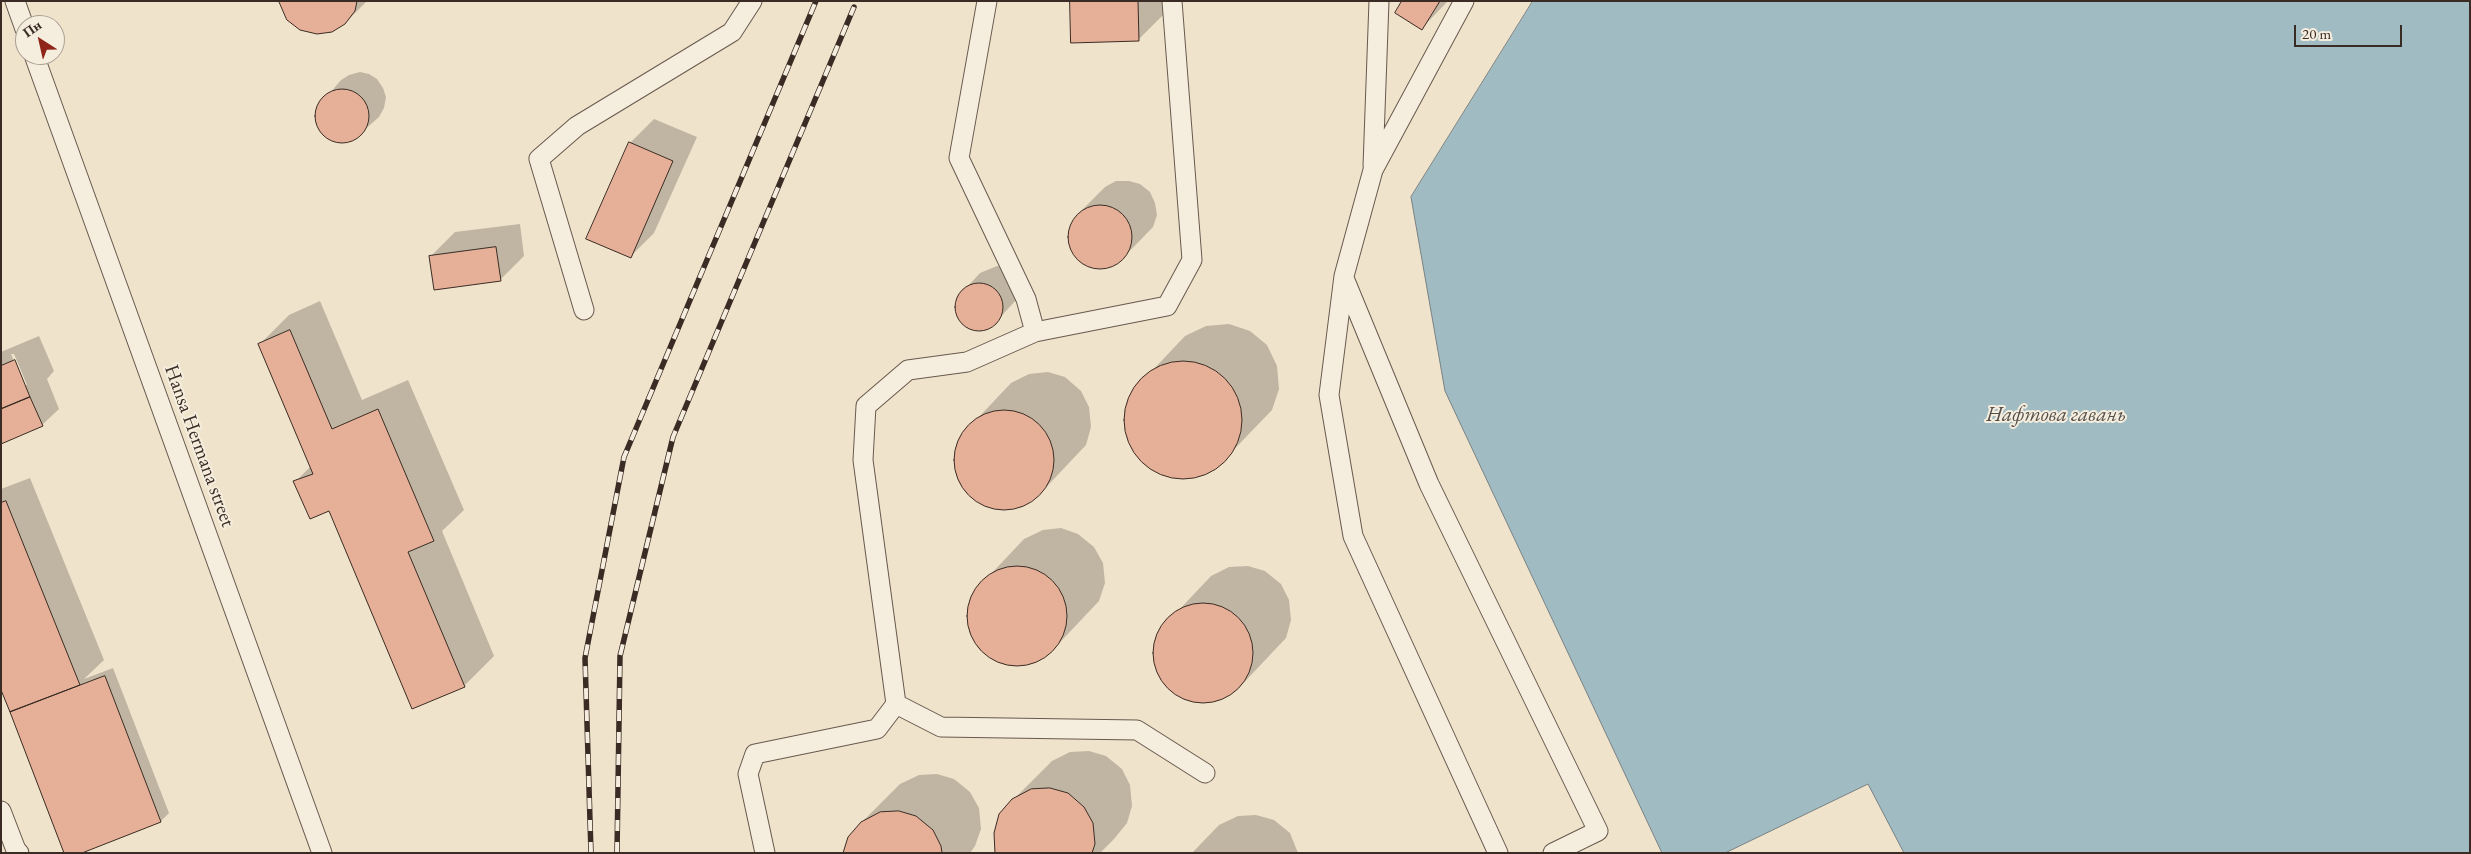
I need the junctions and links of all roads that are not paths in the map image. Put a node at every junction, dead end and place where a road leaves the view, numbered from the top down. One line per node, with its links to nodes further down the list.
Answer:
1 (15, 1): 7 (lane)
2 (752, 1): 11 (lane)
3 (987, 1): 12 (lane)
4 (1172, 1): 12 (lane)
5 (1378, 1): 9 (lane)
6 (1464, 1): 9 (lane)
7 (20, 15)
8 (38, 65): 17 (lane, Hansa Hermana street)
9 (1373, 170): 10 (lane)
10 (1344, 276): 19 (lane); 20 (lane)
11 (584, 310)
12 (1035, 332): 13 (lane)
13 (896, 704): 14 (lane); 18 (lane)
14 (1205, 773)
15 (1, 811): 16 (lane)
16 (19, 853)
17 (322, 853)
18 (765, 853)
19 (1498, 853)
20 (1553, 853)

